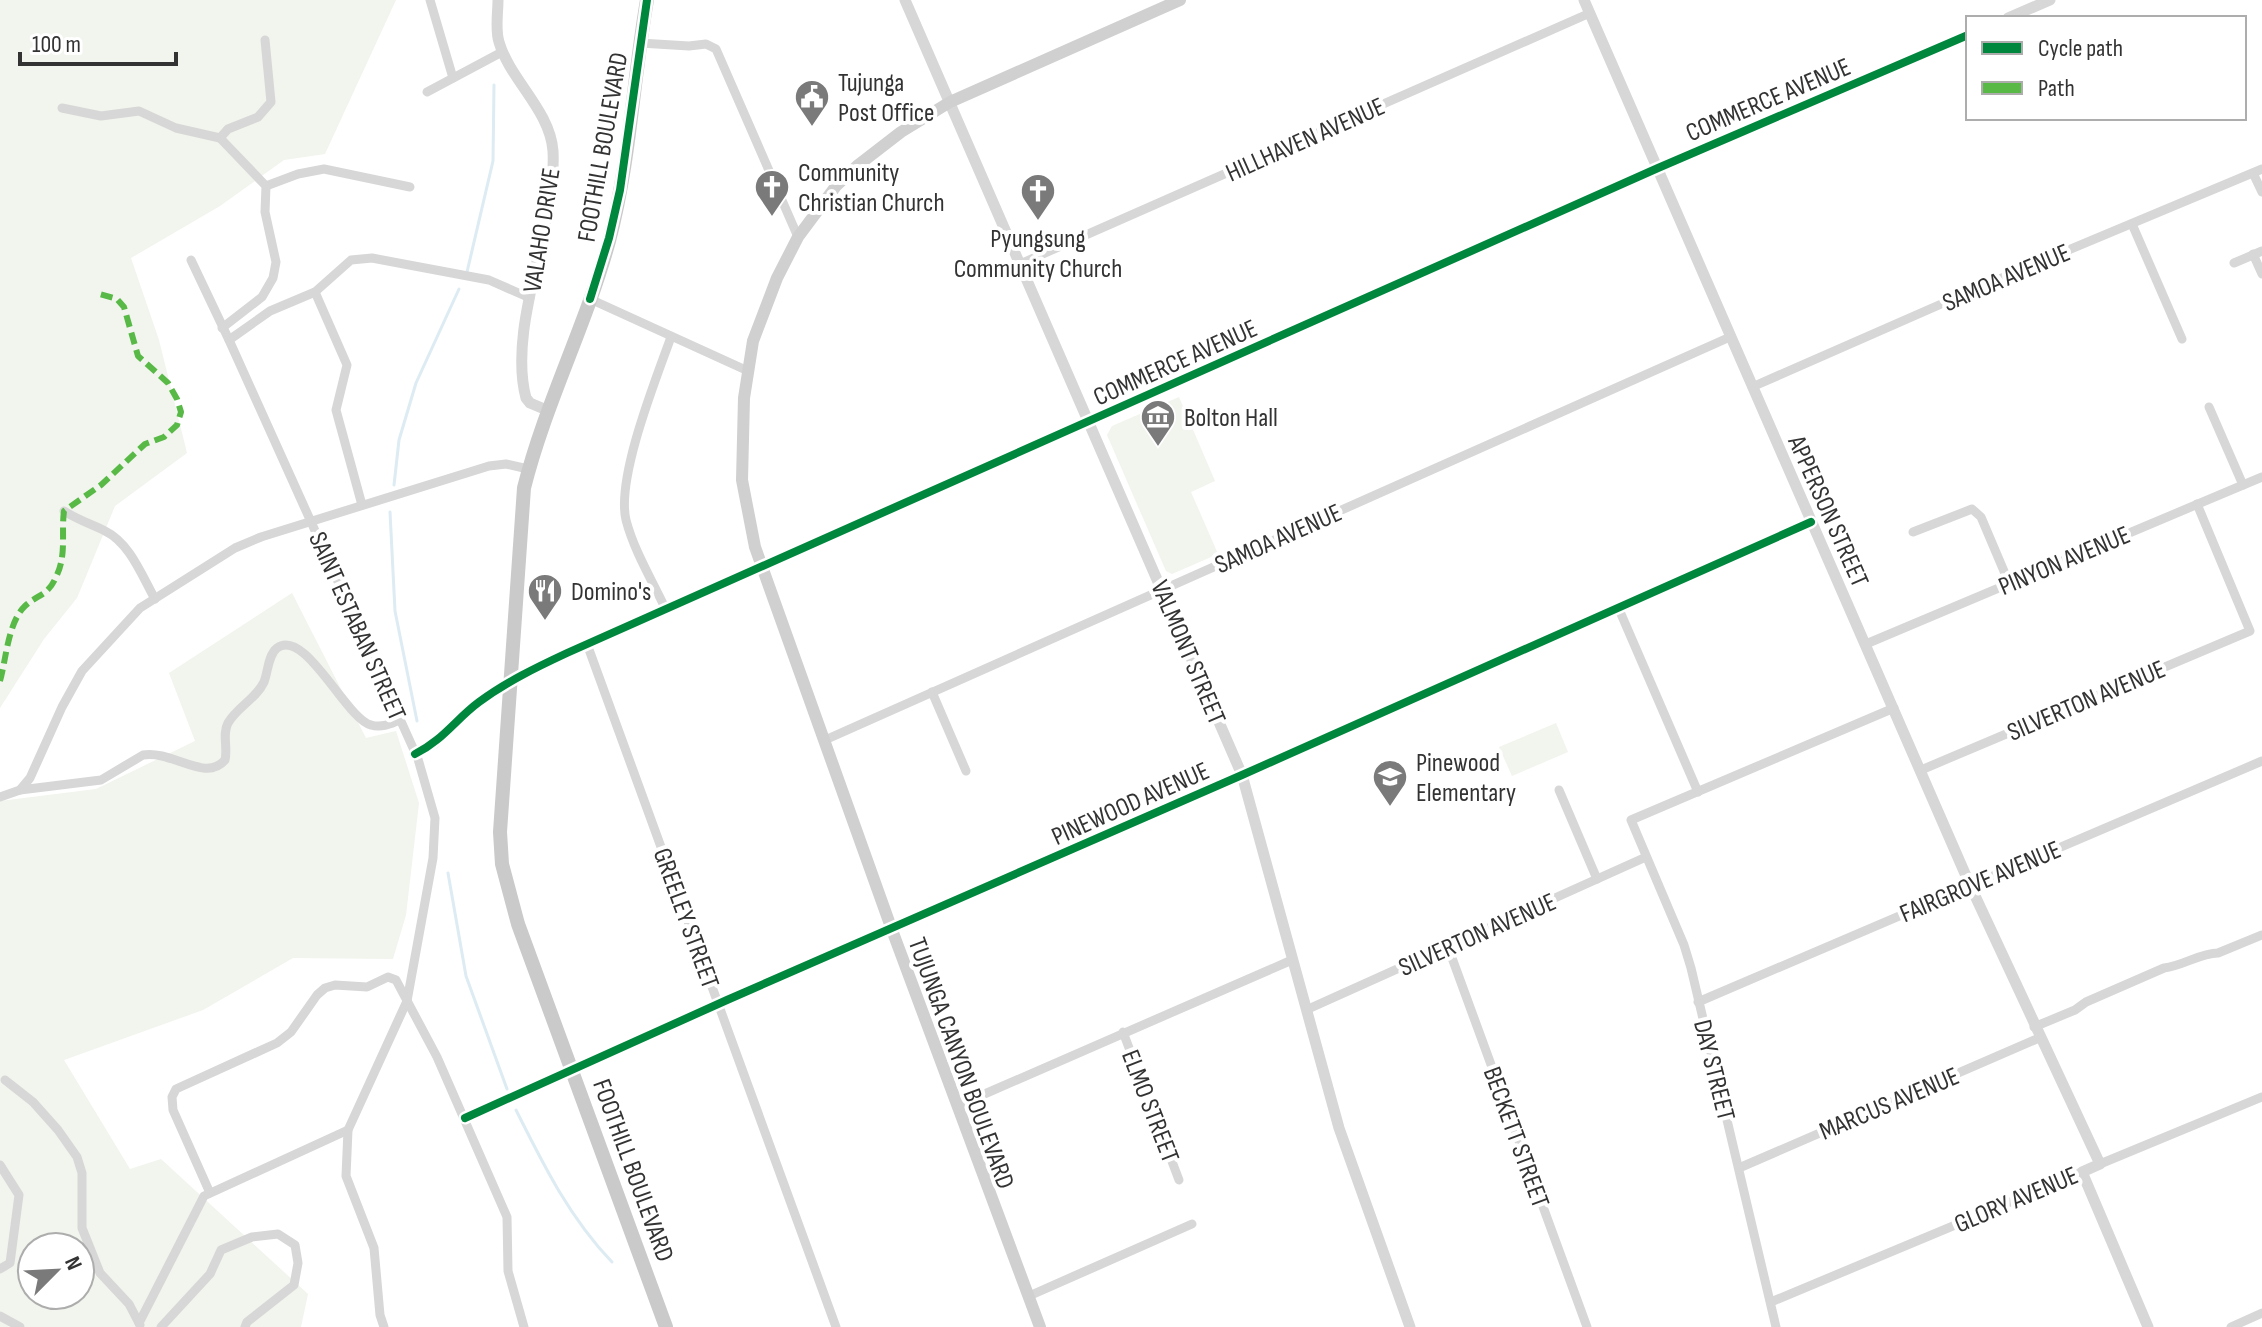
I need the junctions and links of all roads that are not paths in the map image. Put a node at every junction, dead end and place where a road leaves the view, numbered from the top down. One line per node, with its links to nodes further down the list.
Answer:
1 (430, 0): 14 (street)
2 (498, 0): 13 (street, VALAHO DRIVE)
3 (647, 0): 12 (main road, FOOTHILL BOULEVARD)
4 (905, 0): 16 (street, VALMONT STREET)
5 (1180, 0): 16 (main road, TUJUNGA CANYON BOULEVARD)
6 (1584, 0): 8 (street, APPERSON STREET)
7 (2050, 0): 9 (street)
8 (1590, 13): 19 (street, APPERSON STREET); 29 (street, HILLHAVEN AVENUE)
9 (2013, 16)
10 (1966, 36): 19 (street, COMMERCE AVENUE)
11 (265, 40): 18 (street)
12 (640, 43): 25 (street); 33 (main road, FOOTHILL BOULEVARD)
13 (502, 52): 14 (street); 32 (street, VALAHO DRIVE)
14 (453, 78): 15 (street)
15 (427, 92)
16 (950, 102): 25 (main road, TUJUNGA CANYON BOULEVARD); 29 (street, VALMONT STREET)
17 (62, 108): 18 (street)
18 (220, 138): 21 (street)
19 (1658, 168): 36 (street, APPERSON STREET); 43 (street, COMMERCE AVENUE)
20 (2258, 171): 23 (street); 24 (street, SAMOA AVENUE)
21 (266, 186): 22 (street); 34 (street)
22 (410, 187)
23 (2262, 192)
24 (2132, 224): 37 (street); 40 (street, SAMOA AVENUE)
25 (798, 237): 39 (main road, TUJUNGA CANYON BOULEVARD)
26 (2258, 253): 28 (street); 30 (street)
27 (191, 260): 34 (street, SAINT ESTABAN STREET)
28 (2234, 263)
29 (1020, 264): 43 (street, VALMONT STREET)
30 (2262, 274)
31 (315, 292): 32 (street); 38 (street); 48 (street)
32 (530, 298): 42 (street, VALAHO DRIVE)
33 (590, 299): 35 (street); 42 (main road, FOOTHILL BOULEVARD)
34 (222, 328): 38 (street, SAINT ESTABAN STREET)
35 (671, 337): 39 (street); 58 (street)
36 (1730, 337): 40 (street, APPERSON STREET); 55 (street, SAMOA AVENUE)
37 (2182, 339)
38 (229, 340): 50 (street, SAINT ESTABAN STREET)
39 (748, 371): 53 (main road, TUJUNGA CANYON BOULEVARD)
40 (1752, 387): 51 (street, APPERSON STREET)
41 (2209, 407): 46 (street)
42 (549, 411): 44 (main road, FOOTHILL BOULEVARD)
43 (1089, 421): 53 (street, COMMERCE AVENUE); 55 (street, VALMONT STREET)
44 (528, 469): 48 (street); 61 (main road, FOOTHILL BOULEVARD)
45 (2262, 477): 46 (street, PINYON AVENUE)
46 (2243, 485): 47 (street, PINYON AVENUE)
47 (2197, 504): 54 (street, PINYON AVENUE); 68 (street, SILVERTON AVENUE)
48 (362, 505): 50 (street)
49 (64, 511): 56 (street)
50 (311, 521): 56 (street); 64 (street, SAINT ESTABAN STREET)
51 (1811, 522): 57 (street, PINEWOOD AVENUE); 60 (street, APPERSON STREET)
52 (1913, 532): 54 (street)
53 (763, 567): 58 (street, COMMERCE AVENUE); 65 (main road, TUJUNGA CANYON BOULEVARD)
54 (2009, 583): 60 (street, PINYON AVENUE)
55 (1162, 589): 62 (street, SAMOA AVENUE); 70 (street, VALMONT STREET)
56 (155, 599): 71 (street)
57 (1618, 607): 70 (street, PINEWOOD AVENUE); 73 (street)
58 (666, 610): 59 (street, COMMERCE AVENUE)
59 (587, 644): 61 (street, COMMERCE AVENUE); 84 (street, GREELEY STREET)
60 (1866, 644): 63 (street, APPERSON STREET)
61 (509, 684): 66 (street, COMMERCE AVENUE); 88 (main road, FOOTHILL BOULEVARD)
62 (932, 692): 65 (street, SAMOA AVENUE); 69 (street)
63 (1894, 708): 68 (street, APPERSON STREET); 73 (street)
64 (400, 720): 66 (street, SAINT ESTABAN STREET); 71 (street)
65 (825, 740): 78 (main road, TUJUNGA CANYON BOULEVARD)
66 (415, 754): 82 (street, SAINT ESTABAN STREET)
67 (2262, 761): 77 (street, FAIRGROVE AVENUE)
68 (1921, 770): 77 (street, APPERSON STREET)
69 (966, 771)
70 (1242, 775): 78 (street, PINEWOOD AVENUE); 81 (street, VALMONT STREET)
71 (20, 790): 74 (street)
72 (1559, 790): 76 (street)
73 (1698, 792): 75 (street, DAY STREET)
74 (0, 797)
75 (1646, 857): 76 (street, SILVERTON AVENUE); 83 (street, DAY STREET)
76 (1597, 879): 80 (street, SILVERTON AVENUE)
77 (1970, 885): 83 (street, FAIRGROVE AVENUE); 87 (street, APPERSON STREET)
78 (892, 930): 84 (street, PINEWOOD AVENUE); 91 (main road, TUJUNGA CANYON BOULEVARD)
79 (2262, 935): 87 (street, MARCUS AVENUE)
80 (1448, 947): 85 (street, SILVERTON AVENUE); 116 (street, BECKETT STREET)
81 (1292, 960): 85 (street, VALMONT STREET); 86 (street)
82 (407, 1001): 92 (street); 93 (street, SAINT ESTABAN STREET); 99 (street)
83 (1698, 1002): 96 (street, DAY STREET)
84 (718, 1004): 88 (street, PINEWOOD AVENUE); 113 (street, GREELEY STREET)
85 (1306, 1010): 115 (street, VALMONT STREET)
86 (1123, 1032): 91 (street); 98 (street, ELMO STREET)
87 (2037, 1033): 94 (street, APPERSON STREET); 96 (street, MARCUS AVENUE)
88 (571, 1070): 92 (street, PINEWOOD AVENUE); 112 (main road, FOOTHILL BOULEVARD)
89 (5, 1080): 106 (street)
90 (2262, 1097): 94 (street, GLORY AVENUE)
91 (957, 1106): 102 (main road, TUJUNGA CANYON BOULEVARD)
92 (465, 1118): 111 (street)
93 (348, 1130): 99 (street); 110 (street, SAINT ESTABAN STREET)
94 (2100, 1164): 97 (street, GLORY AVENUE)
95 (0, 1165): 101 (street)
96 (1739, 1168): 103 (street, DAY STREET)
97 (2082, 1172): 103 (street, GLORY AVENUE); 118 (street)
98 (1179, 1180)
99 (210, 1193): 106 (street)
100 (1192, 1224): 102 (street)
101 (0, 1269)
102 (1029, 1296): 114 (main road, TUJUNGA CANYON BOULEVARD)
103 (1771, 1302): 117 (street, DAY STREET)
104 (2262, 1313): 119 (street)
105 (0, 1316): 107 (street)
106 (140, 1325)
107 (20, 1327)
108 (161, 1327): 109 (street)
109 (245, 1327)
110 (384, 1327)
111 (524, 1327)
112 (666, 1327)
113 (836, 1327)
114 (1040, 1327)
115 (1410, 1327)
116 (1587, 1327)
117 (1776, 1327)
118 (2148, 1327)
119 (2231, 1327)

